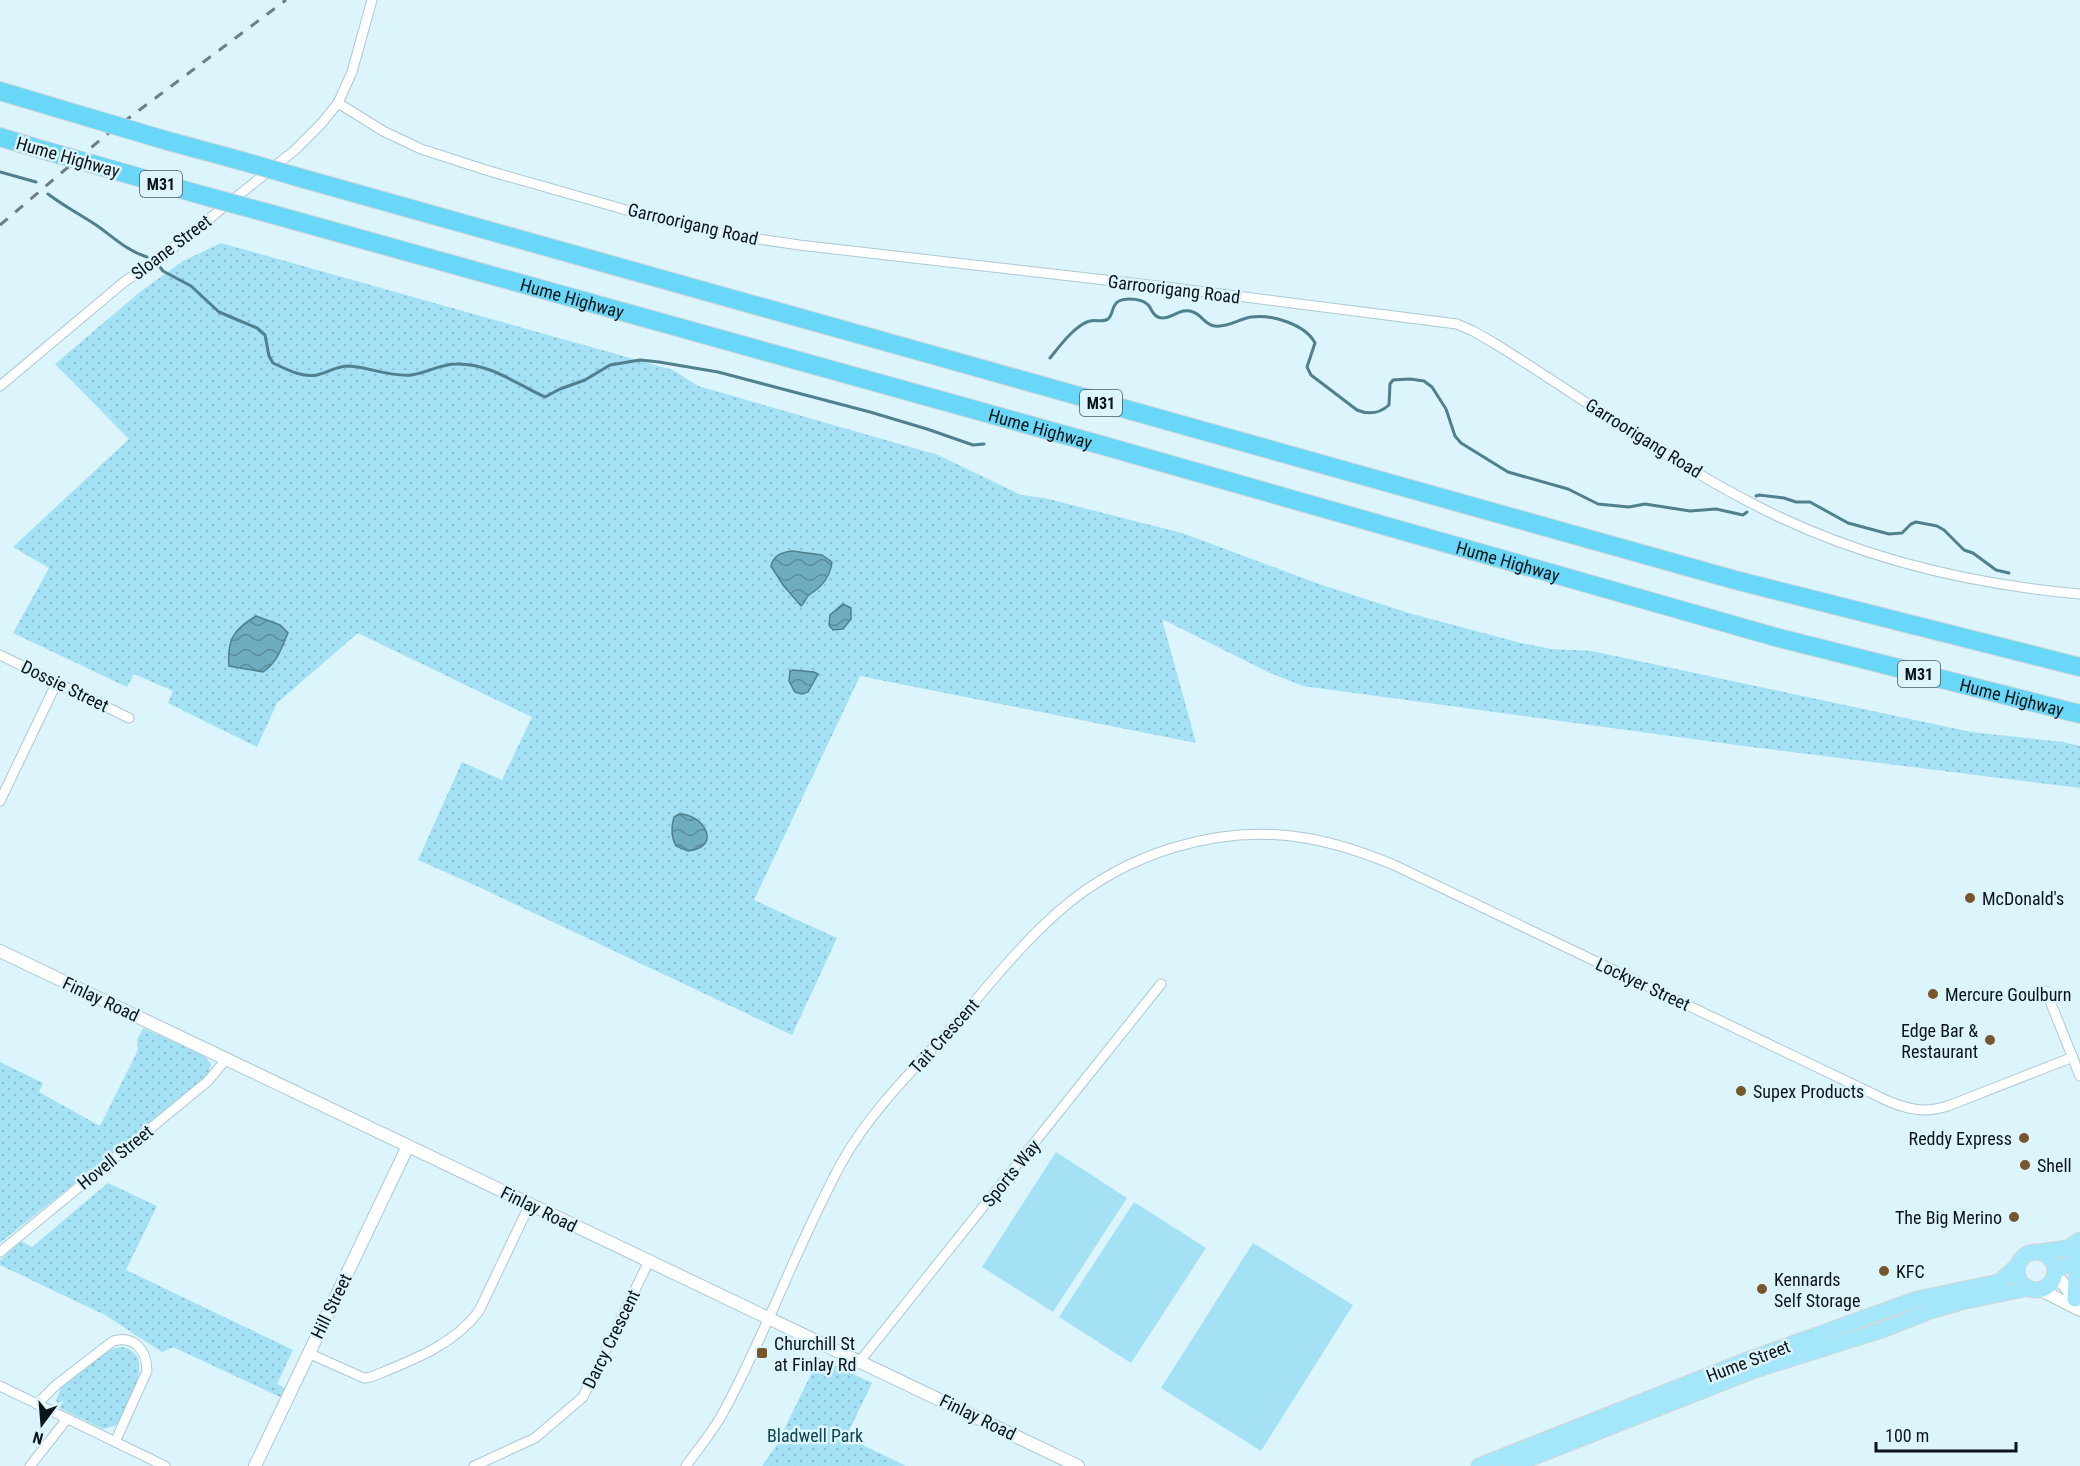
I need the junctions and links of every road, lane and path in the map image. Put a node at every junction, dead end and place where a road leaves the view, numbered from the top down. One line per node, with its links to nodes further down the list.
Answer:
1 (372, 0): 3 (street)
2 (0, 91): 8 (highway, M31, bridge)
3 (338, 103): 5 (street, Sloane Street); 6 (street, Garroorigang Road)
4 (0, 137): 10 (highway, Hume Highway / M31, bridge)
5 (0, 386)
6 (2080, 594)
7 (0, 655): 9 (street, Dossie Street)
8 (2077, 666)
9 (57, 682): 11 (street, Dossie Street); 12 (street)
10 (2080, 716)
11 (129, 718)
12 (0, 801)
13 (1205, 840): 17 (street, Lockyer Street); 32 (street, Tait Crescent)
14 (0, 951): 18 (street, Finlay Road)
15 (1161, 984): 34 (street, Sports Way)
16 (2046, 991): 17 (street)
17 (2073, 1057): 19 (street)
18 (227, 1058): 20 (street, Finlay Road); 23 (street, Hovell Street)
19 (2080, 1076)
20 (408, 1146): 21 (street, Finlay Road); 33 (street, Hill Street)
21 (531, 1204): 26 (street, Finlay Road); 33 (street)
22 (2080, 1240): 24 (main road)
23 (0, 1252)
24 (2039, 1252): 27 (main road); 29 (main road)
25 (2080, 1257): 29 (main road)
26 (648, 1261): 32 (street, Finlay Road); 43 (street, Darcy Crescent)
27 (2018, 1265): 30 (main road); 46 (main road, Hume Street)
28 (2080, 1269): 31 (main road)
29 (2055, 1273): 30 (main road); 31 (street)
30 (2034, 1289): 31 (street); 47 (main road, Hume Street)
31 (2078, 1306)
32 (770, 1317): 34 (street, Finlay Road); 44 (street, Tait Crescent)
33 (308, 1353): 42 (street, Hill Street)
34 (860, 1360): 39 (street, Finlay Road)
35 (0, 1386): 36 (street)
36 (37, 1404): 37 (street); 38 (street)
37 (67, 1419): 38 (street); 40 (street)
38 (115, 1442): 41 (street)
39 (1064, 1463): 45 (street, Finlay Road)
40 (30, 1466)
41 (165, 1466)
42 (255, 1466)
43 (474, 1466)
44 (686, 1466)
45 (1078, 1466)
46 (1479, 1466)
47 (1511, 1466)

